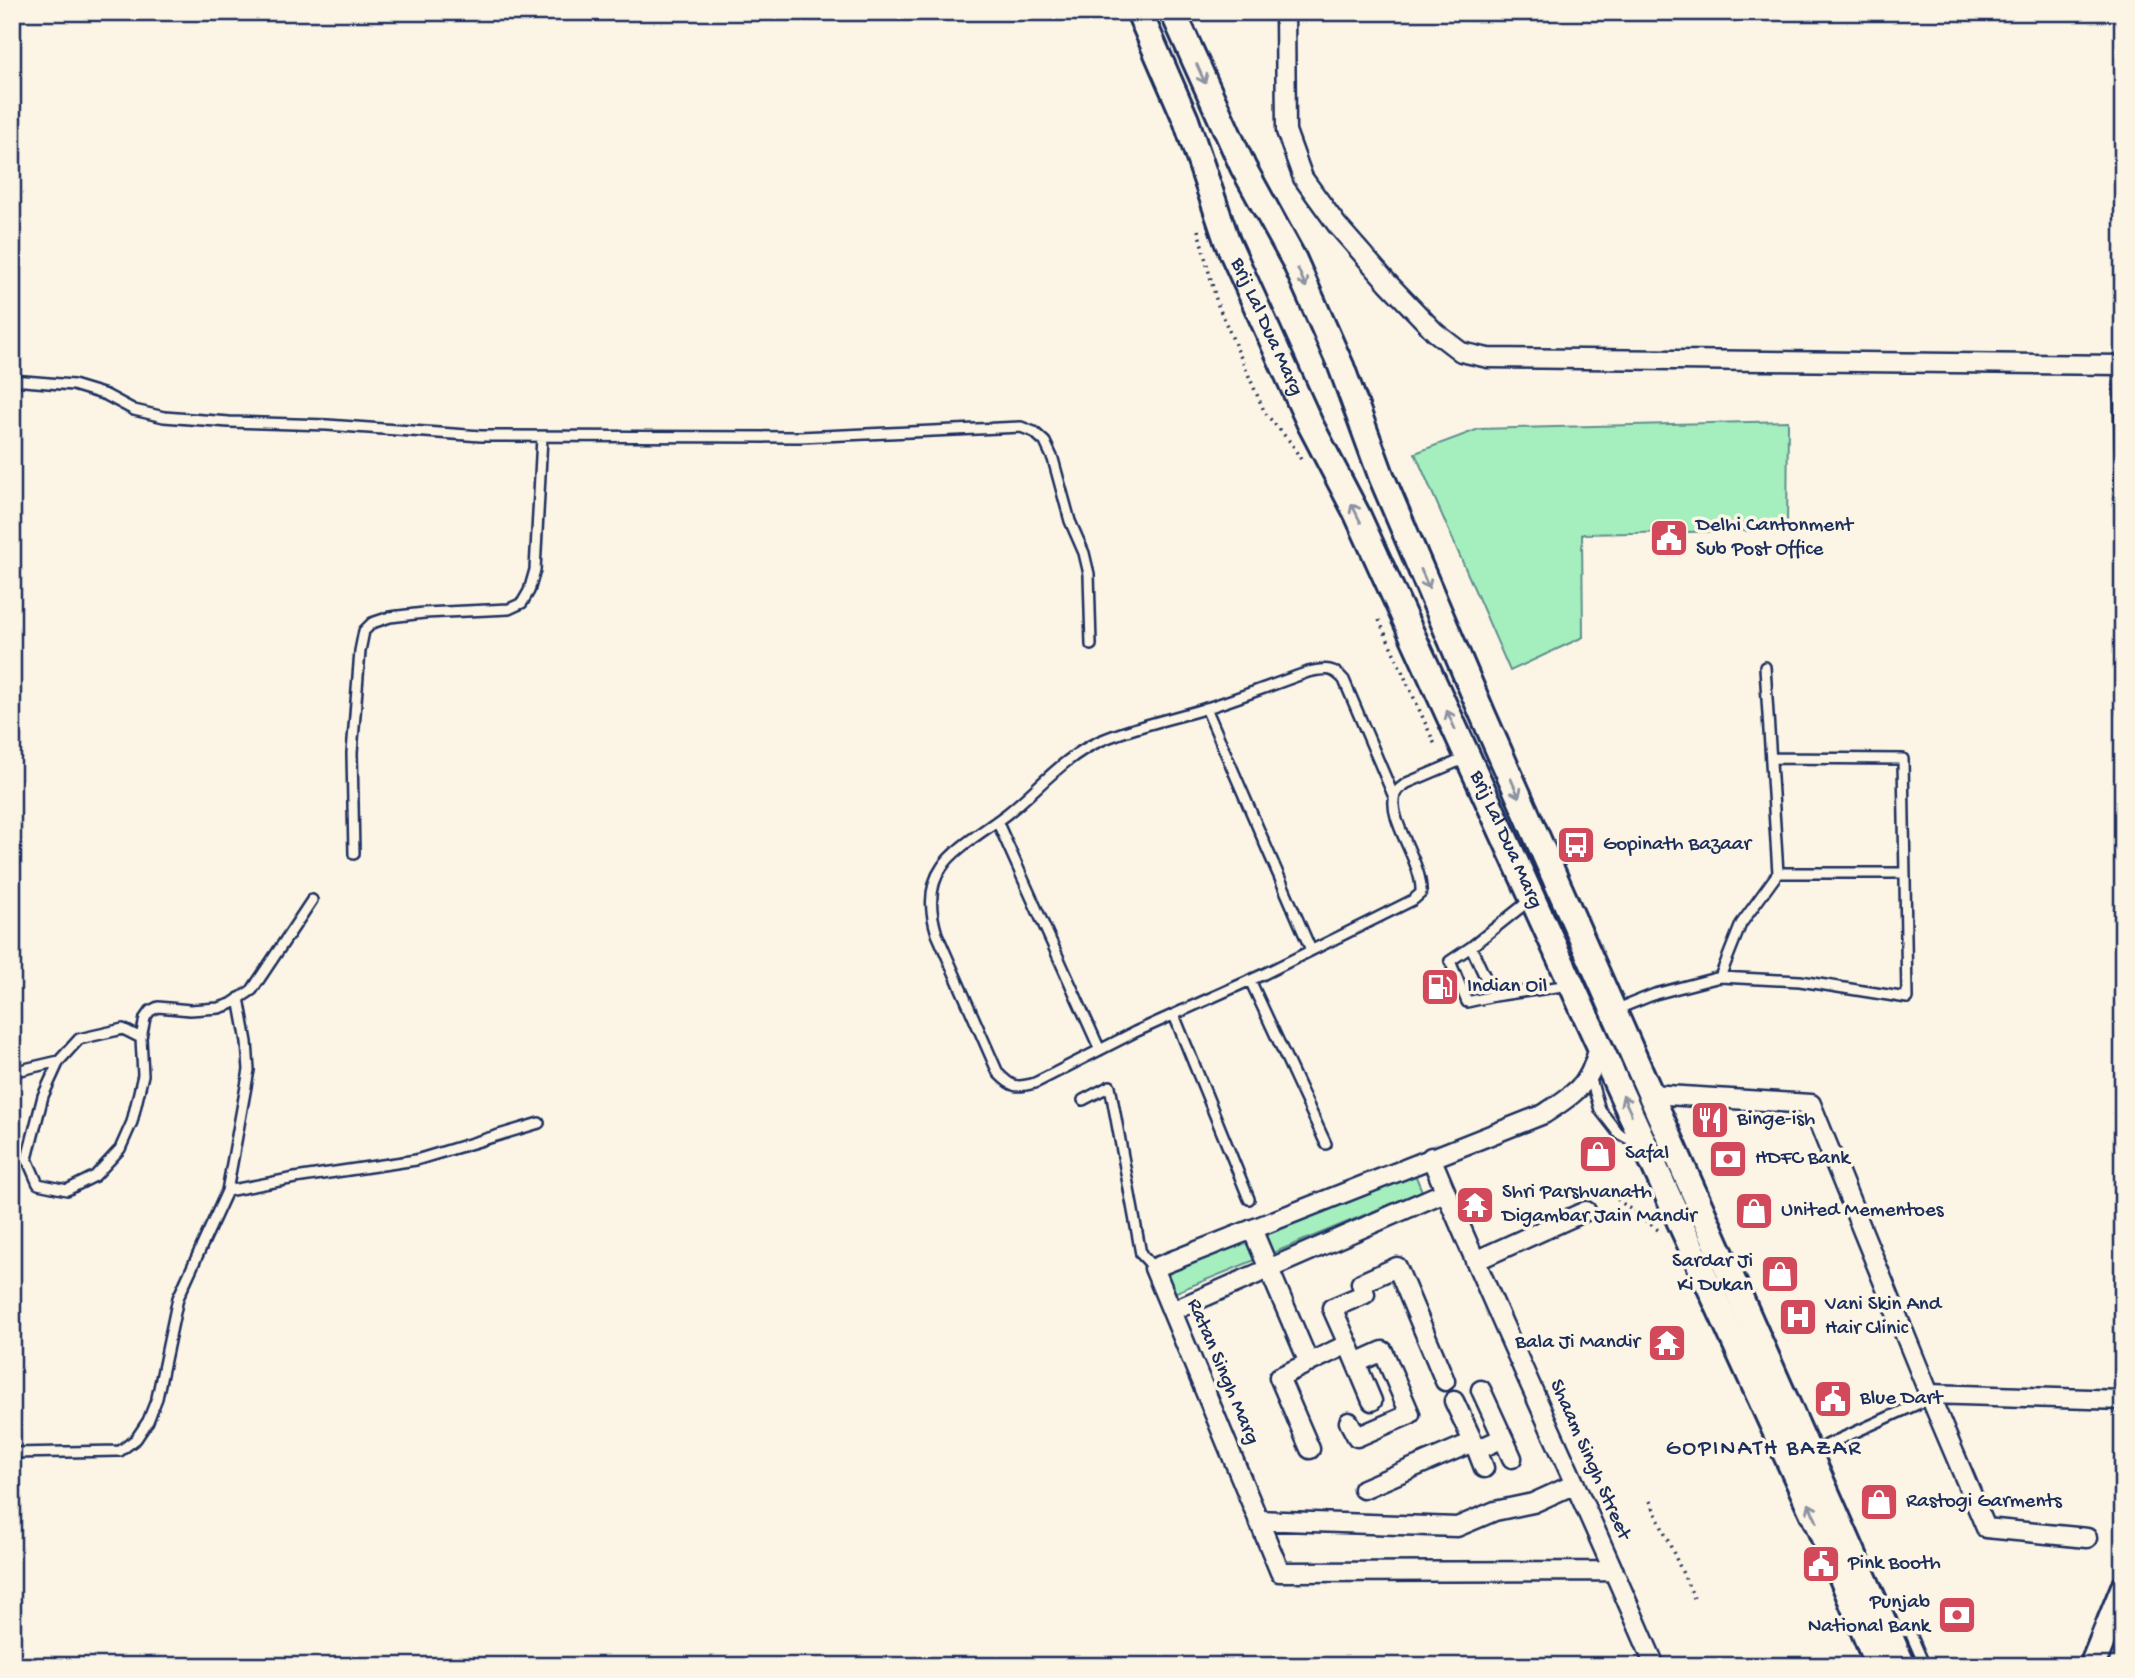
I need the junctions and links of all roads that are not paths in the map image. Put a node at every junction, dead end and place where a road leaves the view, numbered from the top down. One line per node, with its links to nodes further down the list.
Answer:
1 (1139, 12): 12 (street, Brij Lal Dua Marg, one-way to 1)
2 (1173, 12): 28 (street, Brij Lal Dua Marg, one-way to 28)
3 (1285, 12): 4 (street)
4 (2120, 365): 7 (lane)
5 (12, 380): 6 (lane)
6 (542, 437): 8 (lane); 16 (lane)
7 (2122, 545): 11 (lane)
8 (1091, 645)
9 (1765, 667): 13 (lane)
10 (1206, 708): 14 (lane); 15 (lane); 22 (lane)
11 (2123, 713)
12 (1468, 758): 14 (lane); 19 (street, Brij Lal Dua Marg)
13 (1771, 758): 17 (lane); 18 (lane)
14 (1394, 797): 22 (lane)
15 (997, 821): 32 (lane); 32 (lane)
16 (354, 854)
17 (1778, 873): 18 (lane); 23 (lane)
18 (1905, 873): 23 (lane)
19 (1531, 898): 21 (lane); 25 (street, Brij Lal Dua Marg)
20 (312, 900): 27 (lane)
21 (1471, 947): 26 (lane); 26 (lane)
22 (1311, 950): 24 (lane)
23 (1720, 977): 28 (lane)
24 (1250, 980): 29 (lane); 39 (lane)
25 (1572, 985): 26 (lane); 31 (street, Brij Lal Dua Marg)
26 (1494, 996)
27 (239, 998): 30 (lane); 42 (lane)
28 (1614, 1011): 36 (street, Brij Lal Dua Marg)
29 (1174, 1015): 32 (lane); 44 (lane)
30 (141, 1038): 33 (lane); 33 (lane)
31 (1600, 1046): 35 (street); 40 (street, Brij Lal Dua Marg, one-way to 31)
32 (1100, 1050)
33 (59, 1061): 34 (lane)
34 (12, 1072)
35 (1589, 1075): 40 (lane); 41 (street)
36 (1650, 1094): 56 (street); 65 (street, Brij Lal Dua Marg)
37 (1083, 1100): 48 (lane)
38 (539, 1123): 42 (lane)
39 (1326, 1144)
40 (1646, 1148): 76 (street, Brij Lal Dua Marg, one-way to 40)
41 (1431, 1157): 43 (street, Shaam Singh Street); 46 (street)
42 (227, 1191): 64 (lane)
43 (1446, 1192): 47 (street, Shaam Singh Street); 49 (street)
44 (1249, 1199)
45 (1588, 1206): 47 (street)
46 (1252, 1229): 48 (street); 49 (street)
47 (1475, 1261): 68 (street, Shaam Singh Street)
48 (1154, 1268): 50 (street, Ratan Singh Marg)
49 (1268, 1270): 50 (street); 52 (street)
50 (1172, 1311): 70 (street, Ratan Singh Marg)
51 (1348, 1344): 52 (street); 53 (street); 54 (street)
52 (1309, 1363): 63 (street)
53 (1356, 1363): 58 (street); 60 (street)
54 (1445, 1381)
55 (1482, 1390): 61 (street)
56 (1930, 1396): 57 (street); 65 (lane); 71 (street)
57 (2123, 1400)
58 (1372, 1401)
59 (1454, 1401): 62 (street)
60 (1349, 1422)
61 (1503, 1438): 62 (street); 66 (street)
62 (1475, 1446): 67 (street); 69 (street)
63 (1310, 1449)
64 (12, 1452)
65 (1809, 1453): 74 (street, Brij Lal Dua Marg)
66 (1512, 1458)
67 (1484, 1468)
68 (1575, 1484): 70 (street); 72 (street, Shaam Singh Street)
69 (1363, 1489)
70 (1258, 1520): 72 (street, Ratan Singh Marg)
71 (2087, 1538)
72 (1614, 1571): 75 (street, Shaam Singh Street)
73 (2123, 1589): 79 (street)
74 (1886, 1629): 77 (street, Brij Lal Dua Marg); 78 (lane)
75 (1655, 1666)
76 (1878, 1666)
77 (1903, 1666)
78 (1922, 1666)
79 (2092, 1666)

